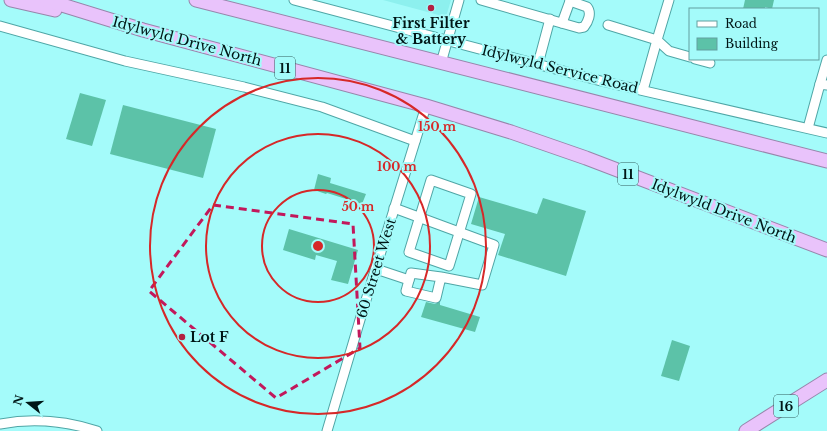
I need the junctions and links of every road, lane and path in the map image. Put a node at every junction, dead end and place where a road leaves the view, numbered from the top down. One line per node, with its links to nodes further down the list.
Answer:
1 (11, 0): 14 (highway)
2 (46, 0): 14 (highway, Idylwyld Drive North / 11)
3 (196, 0): 20 (highway)
4 (294, 0): 16 (street, Idylwyld Service Road)
5 (459, 0): 16 (street)
6 (481, 0): 9 (street)
7 (570, 0): 11 (street); 11 (street)
8 (669, 0): 15 (street)
9 (493, 2): 10 (street)
10 (550, 20): 11 (street); 22 (street)
11 (562, 23)
12 (608, 25): 15 (street)
13 (0, 26): 28 (street)
14 (143, 30): 25 (highway, Idylwyld Drive North / 11)
15 (657, 40): 17 (street); 24 (street)
16 (447, 41): 20 (street); 22 (street, Idylwyld Service Road)
17 (689, 57)
18 (699, 60): 21 (street)
19 (827, 60): 23 (street)
20 (441, 63): 29 (highway)
21 (710, 63)
22 (538, 64): 24 (street, Idylwyld Service Road)
23 (824, 84): 26 (street)
24 (643, 90): 26 (street, Idylwyld Service Road)
25 (426, 106): 28 (street, 60 Street West); 33 (highway, Idylwyld Drive North / 11)
26 (808, 128): 27 (street, Idylwyld Service Road)
27 (827, 133)
28 (416, 141): 30 (street, 60 Street West)
29 (827, 161)
30 (394, 208): 31 (street); 35 (street, 60 Street West)
31 (420, 216): 32 (street); 32 (street); 34 (street)
32 (459, 232): 34 (street); 36 (street)
33 (827, 250)
34 (449, 266): 36 (street)
35 (376, 268): 37 (street); 41 (street, 60 Street West)
36 (444, 277): 37 (street); 37 (street)
37 (409, 280)
38 (827, 380): 42 (highway, 16)
39 (0, 424): 40 (street)
40 (97, 431)
41 (327, 431)
42 (746, 431)

